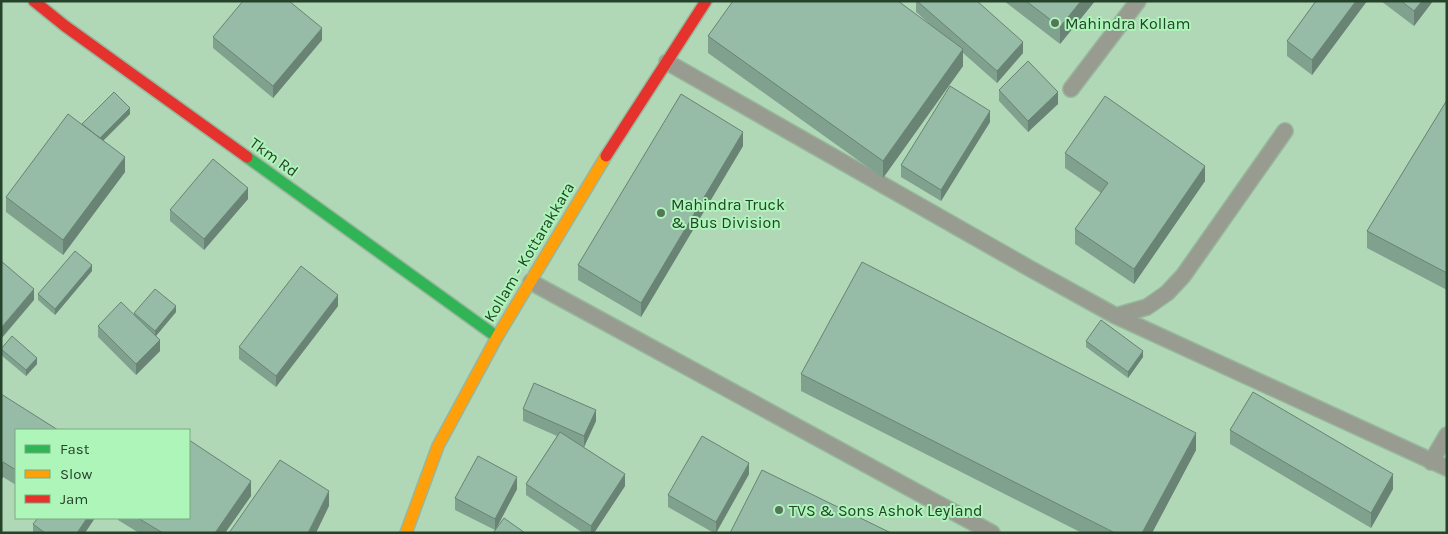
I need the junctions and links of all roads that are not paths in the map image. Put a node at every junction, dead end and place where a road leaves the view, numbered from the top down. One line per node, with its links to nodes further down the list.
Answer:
1 (34, 1): 9 (main road, Tkm Rd)
2 (706, 1): 4 (main road, Kollam - Kottarakkara)
3 (1138, 1): 5 (lane)
4 (667, 62): 7 (main road, Kollam - Kottarakkara); 8 (lane)
5 (1071, 89)
6 (1285, 131): 8 (lane)
7 (531, 282): 9 (main road, Kollam - Kottarakkara); 14 (lane)
8 (1116, 316): 11 (lane)
9 (497, 337): 13 (main road, Kollam - Kottarakkara)
10 (1447, 435): 11 (lane)
11 (1431, 462): 12 (lane)
12 (1447, 468)
13 (406, 533)
14 (992, 533)

